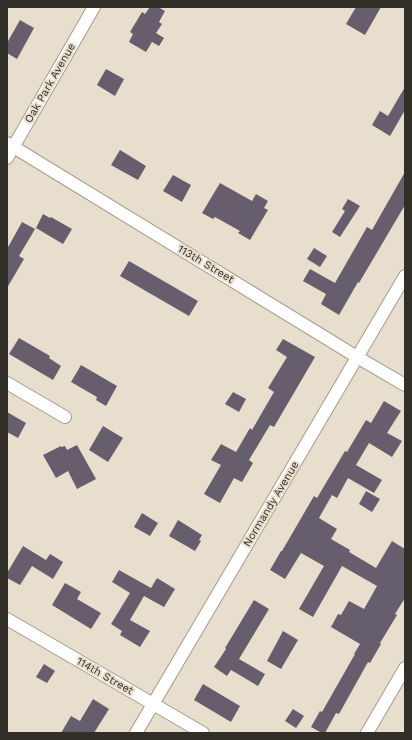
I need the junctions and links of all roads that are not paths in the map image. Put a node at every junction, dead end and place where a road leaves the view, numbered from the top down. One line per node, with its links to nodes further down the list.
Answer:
1 (94, 7): 2 (street, Oak Park Avenue)
2 (10, 145): 3 (street, Oak Park Avenue); 5 (street, 113th Street)
3 (7, 158)
4 (405, 276): 5 (street, Normandy Avenue)
5 (357, 357): 7 (street, 113th Street); 11 (street, Normandy Avenue)
6 (7, 383): 8 (street)
7 (405, 385)
8 (64, 417)
9 (7, 619): 11 (street, 114th Street)
10 (405, 668): 14 (street)
11 (153, 704): 12 (street, Normandy Avenue); 13 (street, 114th Street)
12 (136, 733)
13 (203, 733)
14 (367, 733)

